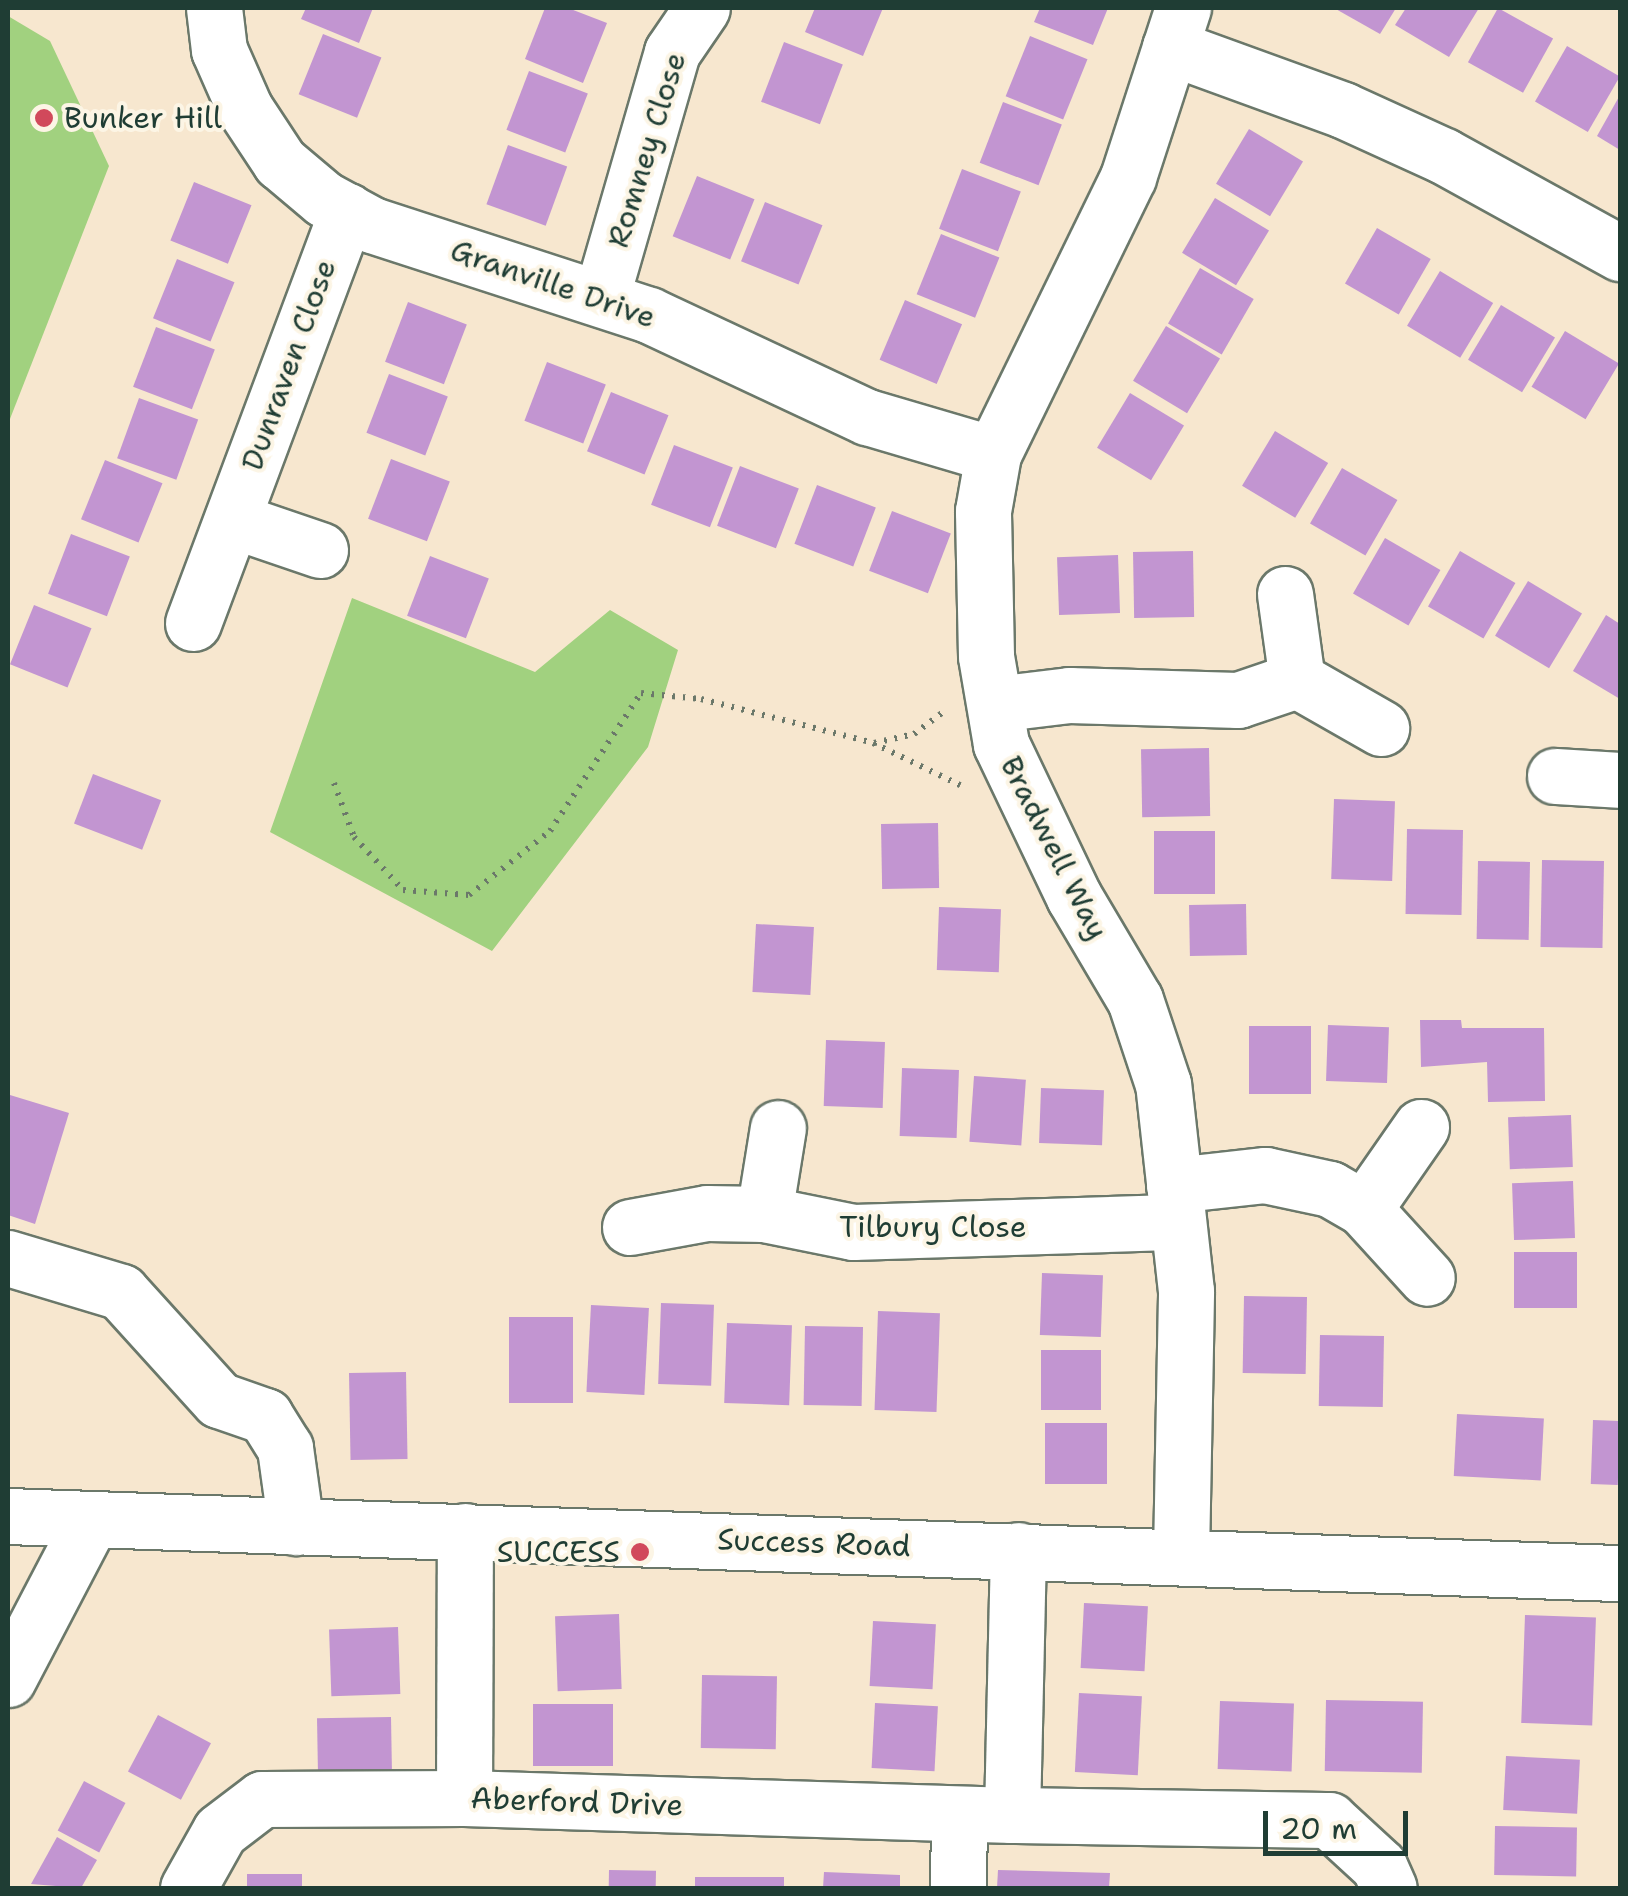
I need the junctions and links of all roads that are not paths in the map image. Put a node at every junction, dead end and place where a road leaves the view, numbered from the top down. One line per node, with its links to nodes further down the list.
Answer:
1 (214, 8): 4 (street, Granville Drive)
2 (702, 8): 6 (street, Romney Close)
3 (1177, 27): 5 (street, Bradwell Way); 7 (street, Bradwell Way)
4 (346, 211): 6 (street, Granville Drive); 8 (street, Dunraven Close)
5 (1620, 252)
6 (601, 298): 7 (street, Granville Drive)
7 (993, 454): 13 (street, Bradwell Way)
8 (232, 520): 9 (street); 11 (street, Dunraven Close)
9 (320, 550)
10 (1285, 594): 12 (street)
11 (193, 624)
12 (1297, 680): 13 (street); 14 (street)
13 (992, 690): 19 (street, Bradwell Way)
14 (1380, 728)
15 (1555, 776): 16 (street)
16 (1620, 780)
17 (1421, 1127): 20 (street)
18 (778, 1128): 21 (street)
19 (1176, 1203): 20 (street, Tilbury Close); 21 (street, Tilbury Close); 30 (street, Bradwell Way)
20 (1364, 1209): 24 (street)
21 (764, 1214): 22 (street, Tilbury Close)
22 (630, 1227)
23 (8, 1258): 27 (street)
24 (1427, 1278)
25 (8, 1516): 26 (street, Success Road)
26 (90, 1522): 27 (street, Success Road); 32 (street)
27 (296, 1527): 28 (street, Success Road)
28 (466, 1531): 29 (street, Success Road); 33 (street)
29 (1018, 1550): 30 (street, Success Road); 34 (street)
30 (1181, 1555): 31 (street, Success Road)
31 (1620, 1573)
32 (8, 1679)
33 (464, 1798): 34 (street, Aberford Drive); 35 (street, Aberford Drive)
34 (985, 1815): 36 (street); 37 (street, Aberford Drive)
35 (188, 1888)
36 (958, 1888)
37 (1388, 1888)

